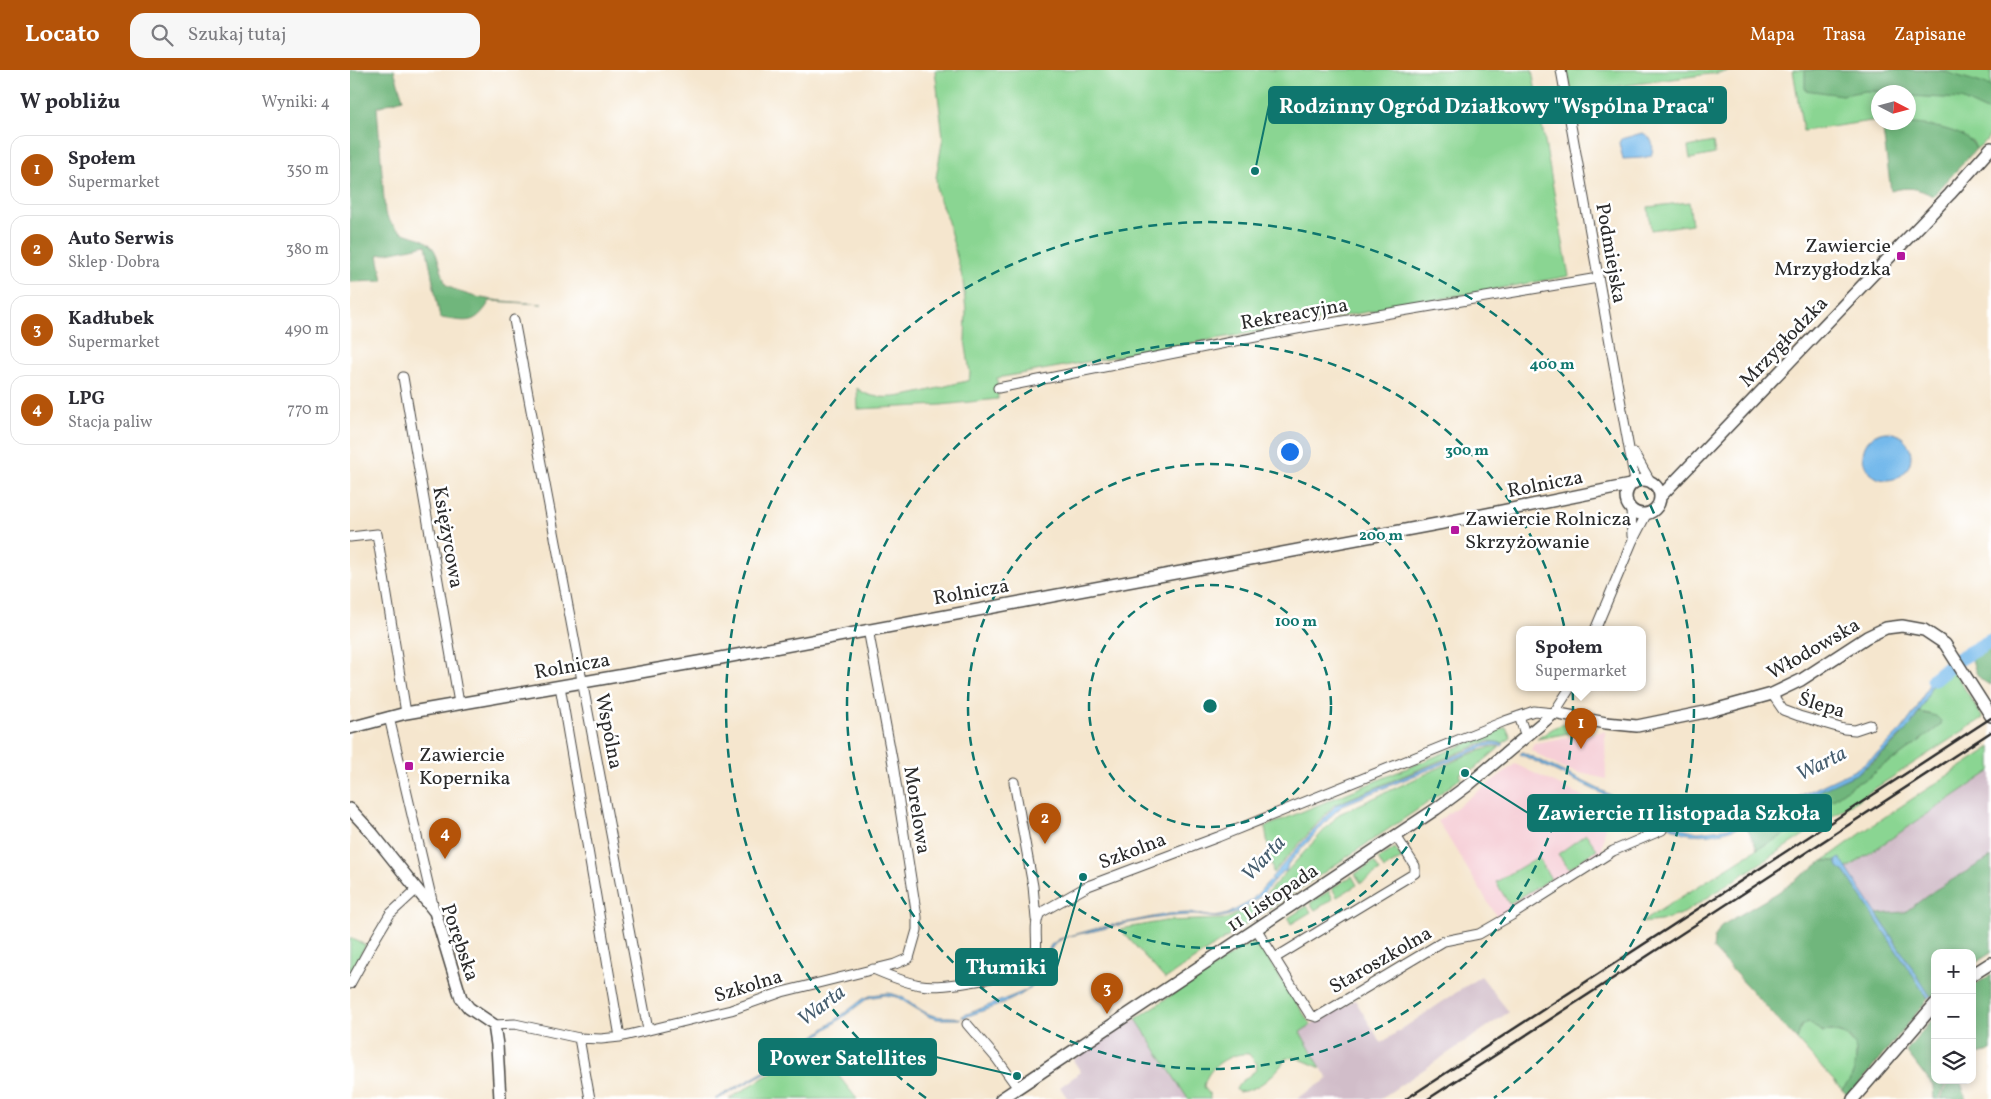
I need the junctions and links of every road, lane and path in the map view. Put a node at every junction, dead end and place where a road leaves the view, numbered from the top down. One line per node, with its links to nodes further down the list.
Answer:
1 (1561, 70): 3 (street, Podmiejska)
2 (1991, 148): 8 (street, Mrzygłodzka)
3 (1598, 278): 6 (street, Rekreacyjna); 7 (street, Podmiejska)
4 (514, 320): 20 (street, Wspólna)
5 (403, 377): 24 (street, Księżycowa)
6 (998, 388)
7 (1629, 443): 9 (street, Podmiejska); 10 (street, Podmiejska)
8 (1684, 471): 9 (street, Mrzygłodzka); 12 (street, Mrzygłodzka)
9 (1652, 482): 10 (street); 12 (street)
10 (1632, 484): 11 (street, Rolnicza); 13 (street)
11 (1598, 492): 13 (street, Rolnicza); 19 (street, Rolnicza)
12 (1660, 497): 15 (street)
13 (1626, 498): 14 (street)
14 (1631, 509): 15 (street); 17 (street)
15 (1647, 513): 17 (street)
16 (350, 537): 25 (street)
17 (1632, 542): 18 (street)
18 (1597, 626)
19 (868, 629): 20 (street, Rolnicza); 43 (street, Morelowa)
20 (584, 682): 21 (street, Rolnicza); 49 (street, Wspólna)
21 (560, 686): 24 (street, Rolnicza); 50 (street)
22 (1568, 691): 26 (street)
23 (1772, 694): 26 (street, Włodowska); 28 (street, Włodowska); 30 (street, Ślepa)
24 (459, 703): 25 (street, Rolnicza)
25 (406, 713): 29 (street, Rolnicza)
26 (1554, 713): 27 (street, Szkolna); 32 (street, 11 Listopada)
27 (1519, 716): 32 (street); 39 (street, Szkolna)
28 (1991, 716)
29 (389, 717): 31 (street, Rolnicza); 38 (street)
30 (1870, 725)
31 (350, 728)
32 (1523, 740): 36 (street, 11 Listopada)
33 (1014, 782): 39 (street)
34 (350, 809): 37 (street, Porębska)
35 (1662, 830): 41 (street, Staroszkolna)
36 (1396, 836): 40 (street, 11 Listopada); 41 (street)
37 (417, 889): 38 (street, Porębska); 45 (street)
38 (434, 912): 48 (street, Porębska)
39 (1036, 920): 43 (street)
40 (1257, 930): 41 (street, Staroszkolna); 52 (street, 11 Listopada)
41 (1275, 958)
42 (1991, 963): 44 (street)
43 (873, 969): 49 (street, Szkolna)
44 (1976, 972)
45 (350, 984)
46 (1931, 1007): 56 (street)
47 (967, 1024): 52 (street)
48 (494, 1025): 51 (street, Szkolna); 53 (street)
49 (648, 1030): 50 (street, Szkolna)
50 (620, 1037): 51 (street, Szkolna)
51 (579, 1038): 54 (street)
52 (1018, 1088): 55 (street, 11 Listopada)
53 (500, 1099)
54 (590, 1099)
55 (1001, 1099)
56 (1853, 1099)

